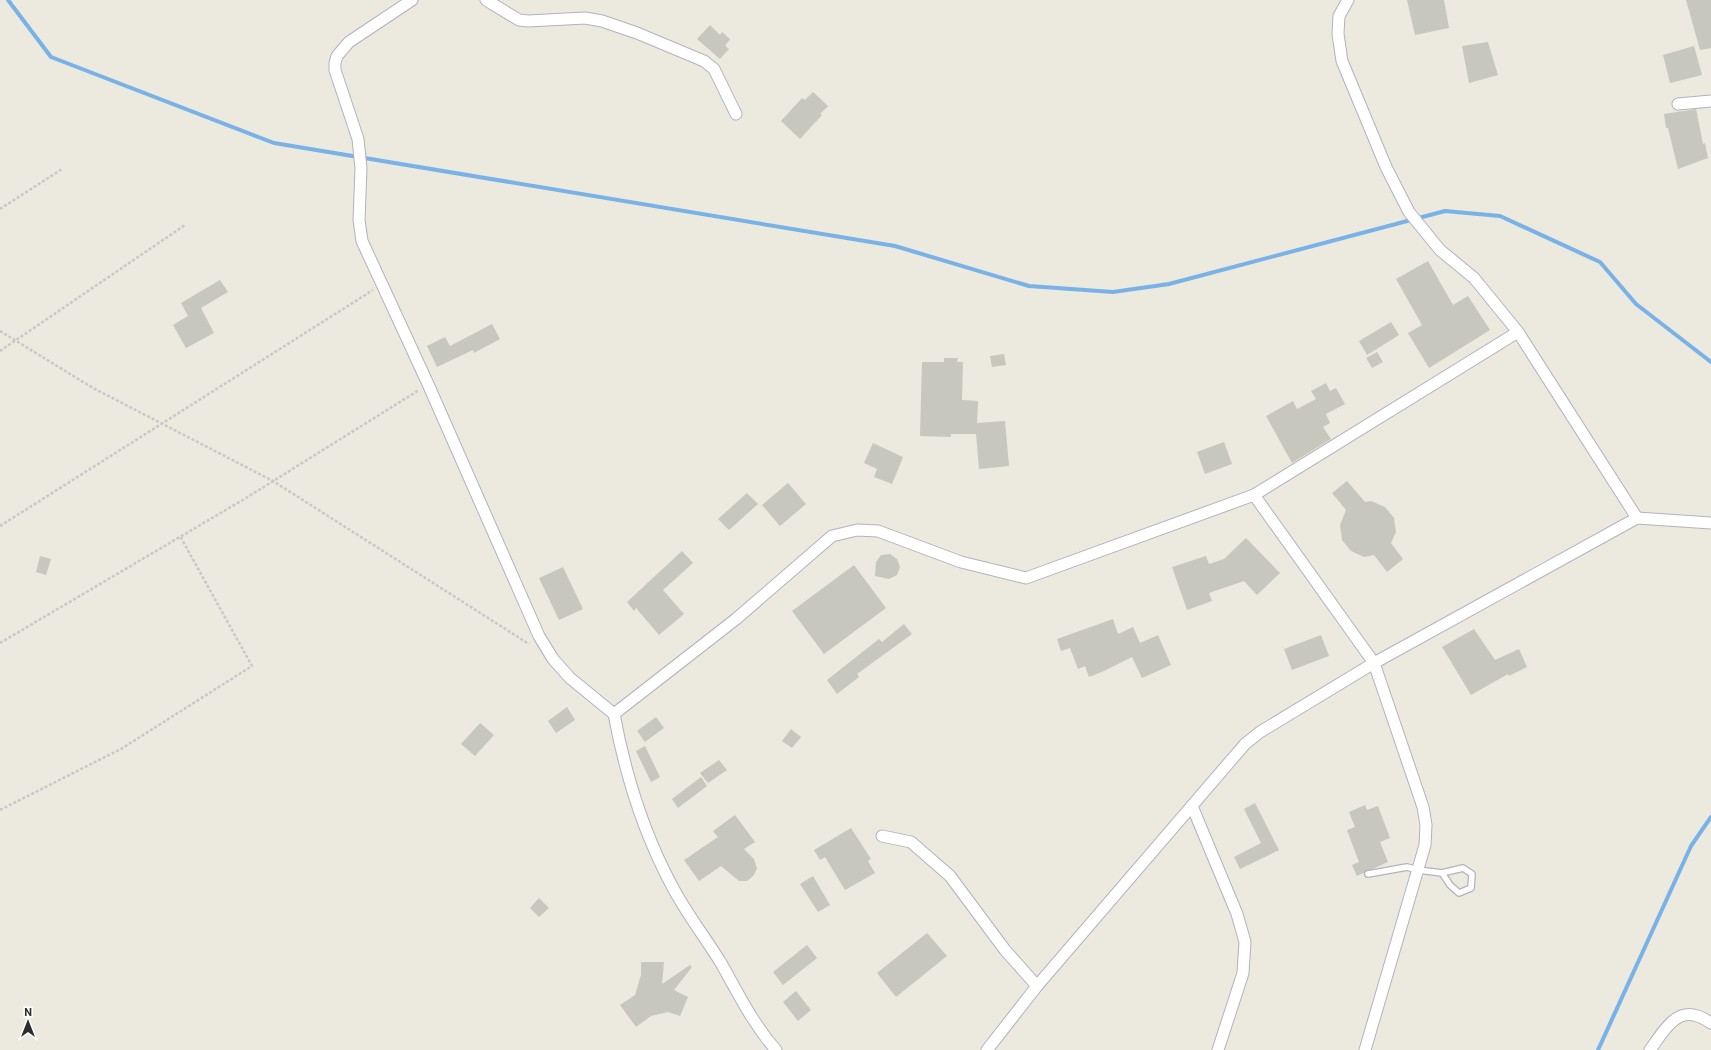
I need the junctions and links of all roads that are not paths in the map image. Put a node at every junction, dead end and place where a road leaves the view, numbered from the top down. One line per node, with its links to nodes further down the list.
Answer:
1 (412, 0): 12 (street)
2 (486, 0): 6 (street)
3 (1348, 0): 7 (street)
4 (1711, 101): 5 (street)
5 (1678, 104)
6 (736, 114)
7 (1518, 332): 8 (street); 9 (street)
8 (1254, 495): 11 (street); 12 (street)
9 (1637, 518): 10 (street); 11 (street)
10 (1711, 523)
11 (1374, 663): 13 (street); 15 (street)
12 (614, 714): 20 (street)
13 (1192, 806): 18 (street); 22 (street)
14 (882, 836): 18 (street)
15 (1418, 870): 16 (lane); 17 (lane); 23 (street)
16 (1442, 873): 16 (lane)
17 (1368, 874)
18 (1036, 986): 21 (street)
19 (1711, 1023): 24 (street)
20 (776, 1050)
21 (987, 1050)
22 (1218, 1050)
23 (1365, 1050)
24 (1650, 1050)

